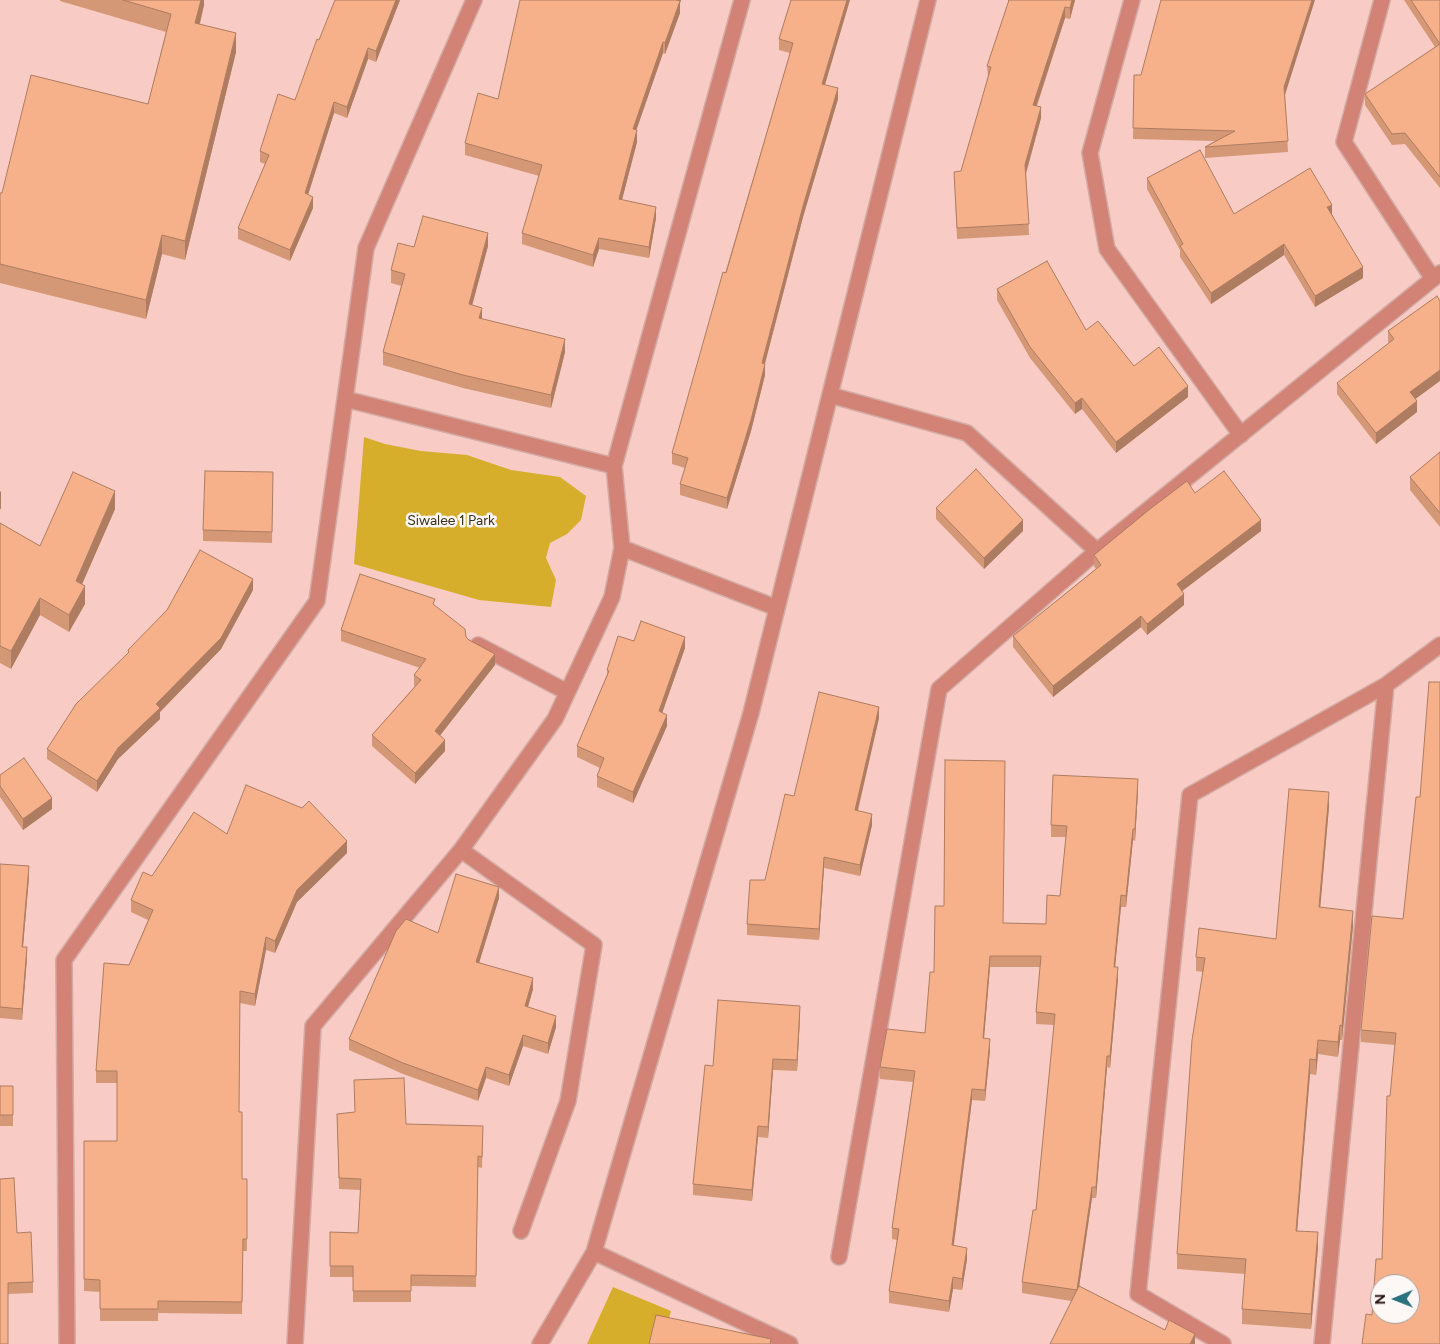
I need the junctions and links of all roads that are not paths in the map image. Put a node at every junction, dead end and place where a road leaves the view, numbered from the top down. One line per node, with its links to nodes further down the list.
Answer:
1 (474, 0): 8 (street)
2 (742, 0): 10 (street)
3 (928, 0): 7 (street)
4 (1132, 0): 9 (street)
5 (1382, 0): 6 (street)
6 (1436, 276): 9 (street)
7 (830, 395): 12 (street); 13 (street)
8 (346, 399): 10 (street); 22 (street)
9 (1240, 435): 12 (street)
10 (614, 466): 11 (street)
11 (622, 548): 13 (street); 17 (street)
12 (1097, 551): 21 (street)
13 (777, 608): 20 (street)
14 (474, 643): 17 (street)
15 (1440, 645): 16 (street)
16 (1386, 685): 26 (street); 27 (street)
17 (567, 692): 18 (street)
18 (461, 850): 19 (street); 23 (street)
19 (521, 1231)
20 (594, 1252): 24 (street); 25 (street)
21 (839, 1257)
22 (67, 1344)
23 (295, 1344)
24 (540, 1344)
25 (790, 1344)
26 (1223, 1344)
27 (1322, 1344)

